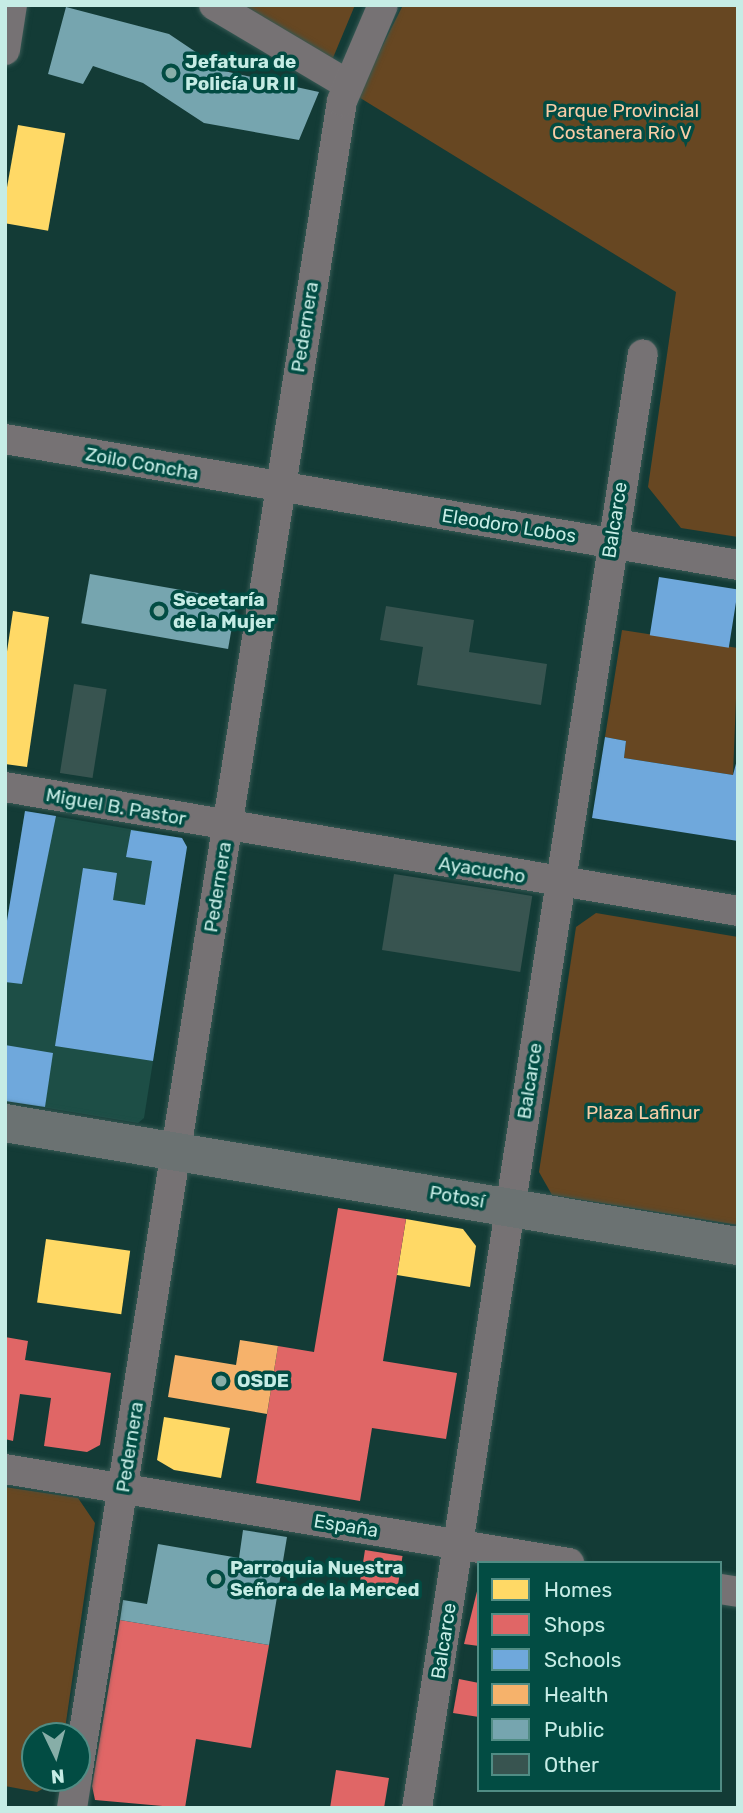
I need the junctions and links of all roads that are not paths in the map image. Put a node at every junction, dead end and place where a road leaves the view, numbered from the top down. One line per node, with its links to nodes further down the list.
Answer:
1 (12, 5): 4 (street)
2 (214, 5): 5 (street)
3 (383, 5): 5 (street, Pedernera)
4 (5, 50)
5 (347, 84): 8 (street, Pedernera)
6 (643, 354): 9 (street, Balcarce)
7 (5, 439): 8 (street, Zoilo Concha)
8 (279, 489): 9 (street, Eleodoro Lobos); 12 (street, Pedernera)
9 (612, 543): 10 (street, Eleodoro Lobos); 13 (street, Balcarce)
10 (738, 565)
11 (5, 787): 12 (street, Miguel B. Pastor)
12 (228, 827): 13 (street, Ayacucho); 16 (street, Pedernera)
13 (560, 882): 14 (street, Ayacucho); 17 (street, Balcarce)
14 (738, 911)
15 (5, 1123): 16 (main road, Potosí)
16 (177, 1150): 17 (main road, Potosí); 20 (street, Pedernera)
17 (511, 1206): 18 (main road, Potosí); 21 (street, Balcarce)
18 (738, 1246)
19 (5, 1469): 20 (street, España)
20 (124, 1488): 21 (street, España); 23 (street, Pedernera)
21 (460, 1545): 22 (street, España); 24 (street, Balcarce)
22 (557, 1561)
23 (86, 1722)
24 (417, 1808)

